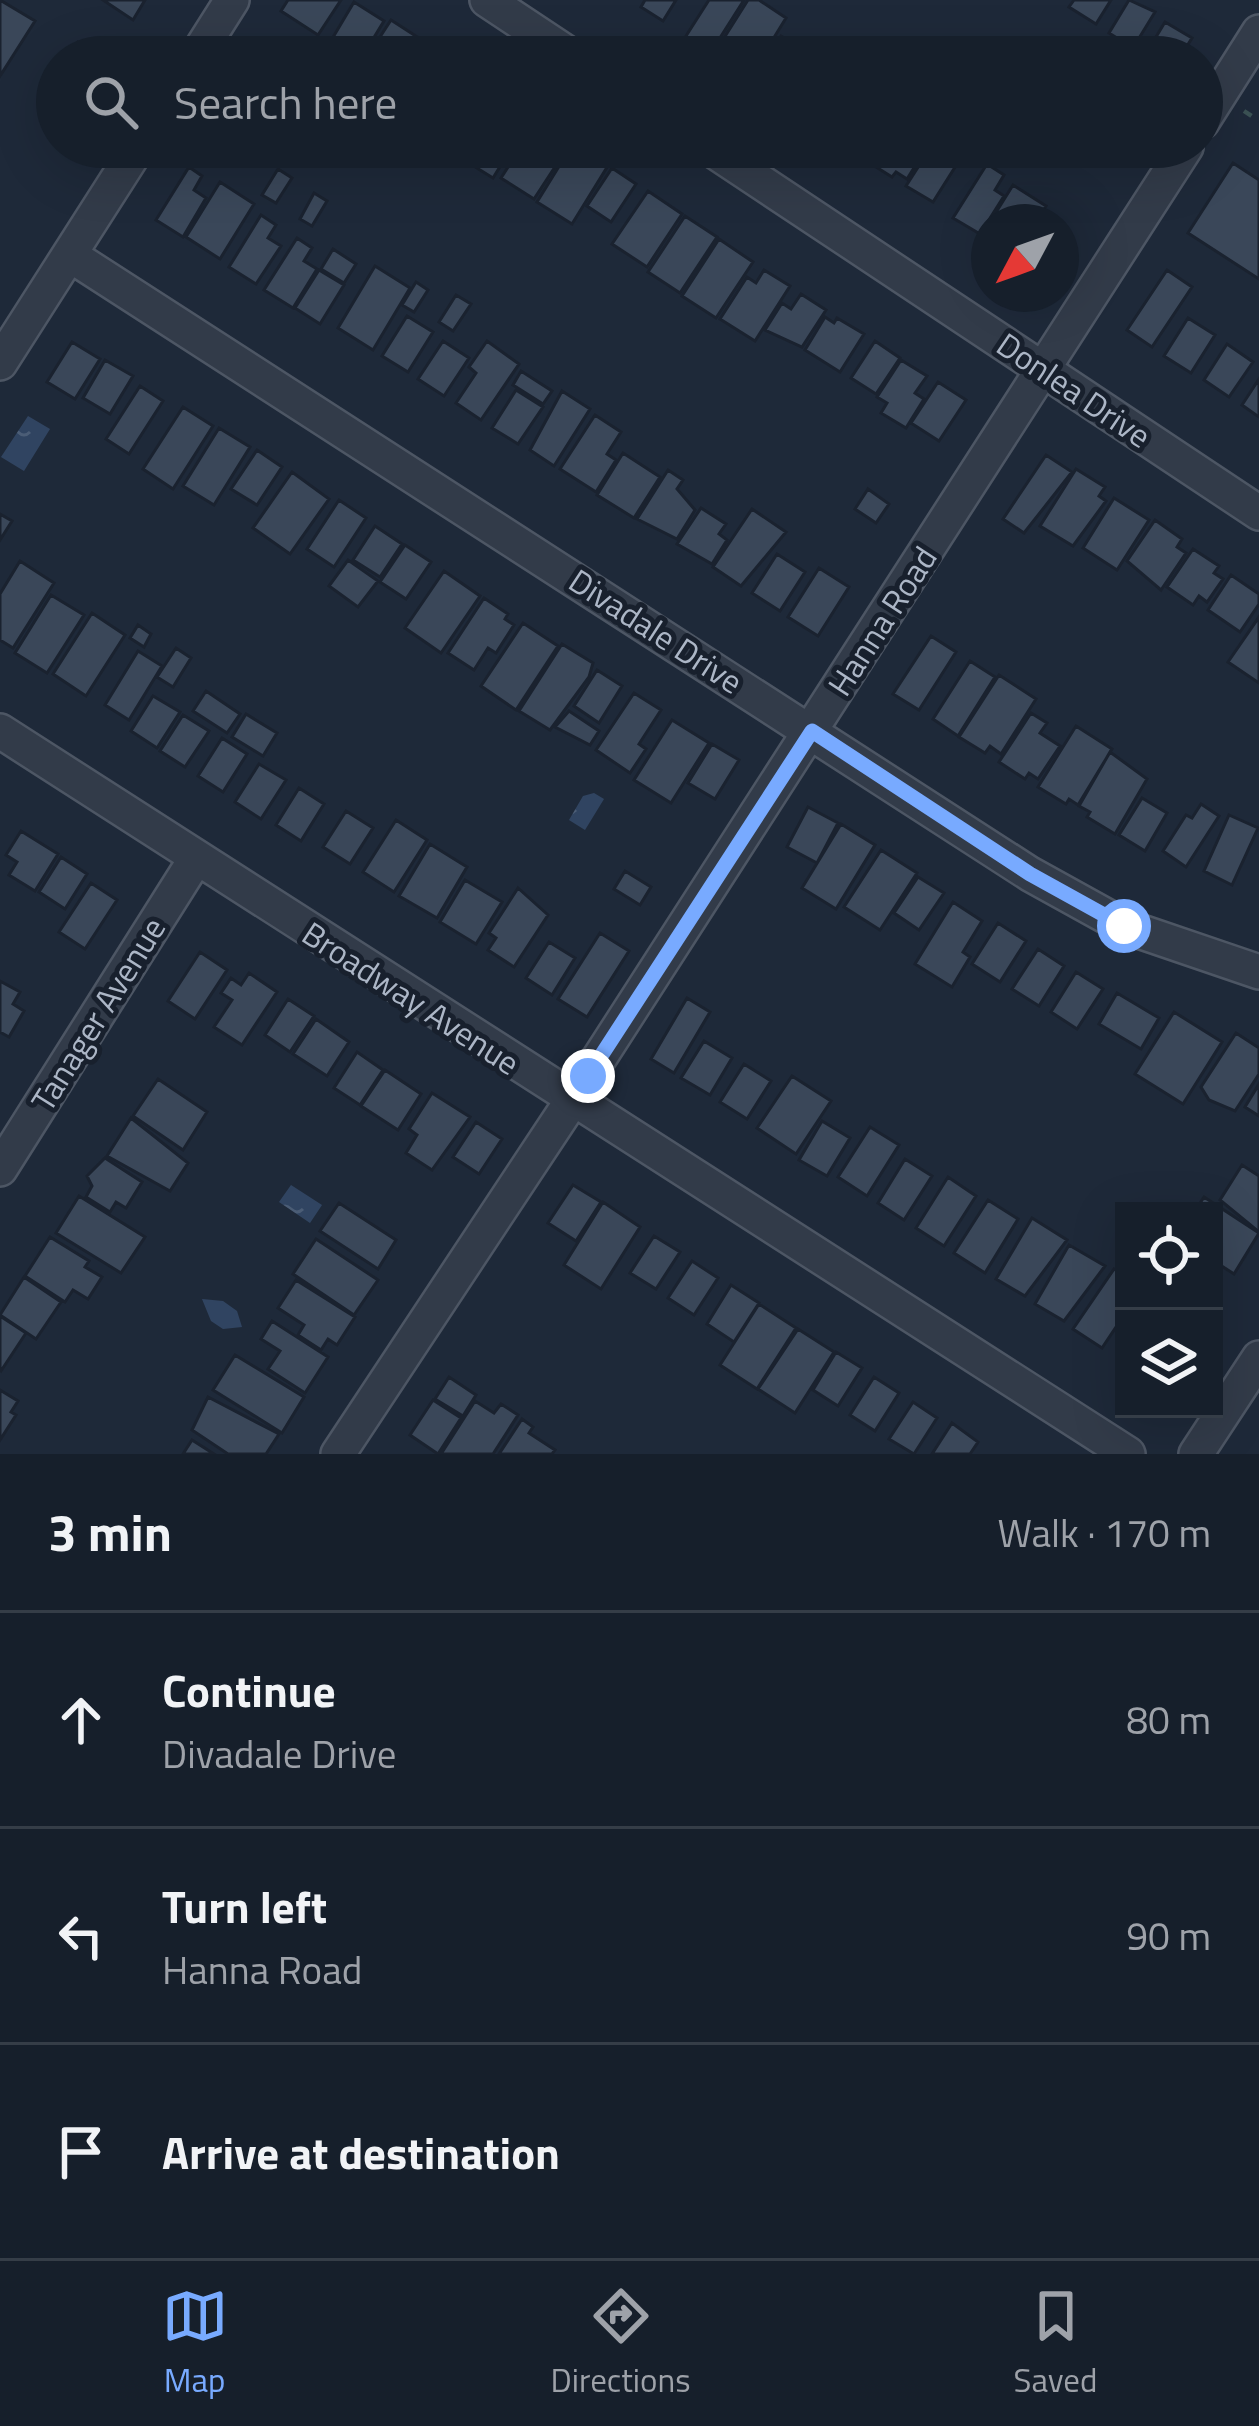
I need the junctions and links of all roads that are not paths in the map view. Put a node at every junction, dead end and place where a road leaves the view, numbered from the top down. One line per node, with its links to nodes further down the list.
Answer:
1 (232, 0): 4 (street)
2 (487, 0): 5 (street)
3 (1259, 32): 6 (street)
4 (209, 36)
5 (541, 36)
6 (1223, 89)
7 (125, 168): 10 (street)
8 (740, 168): 12 (street, Donlea Drive)
9 (1172, 168): 12 (street, Hanna Road)
10 (70, 255): 11 (street); 15 (street, Divadale Drive)
11 (0, 363)
12 (1042, 369): 13 (street, Donlea Drive); 15 (street, Hanna Road)
13 (1259, 513)
14 (0, 731): 16 (street, Broadway Avenue)
15 (812, 731): 17 (street, Divadale Drive); 18 (street, Hanna Road)
16 (196, 860): 18 (street, Broadway Avenue); 19 (street, Tanager Avenue)
17 (1259, 972)
18 (571, 1102): 21 (street, Hanna Road); 22 (street, Broadway Avenue)
19 (0, 1169)
20 (1259, 1358): 23 (street)
21 (338, 1454)
22 (1128, 1454)
23 (1196, 1454)

